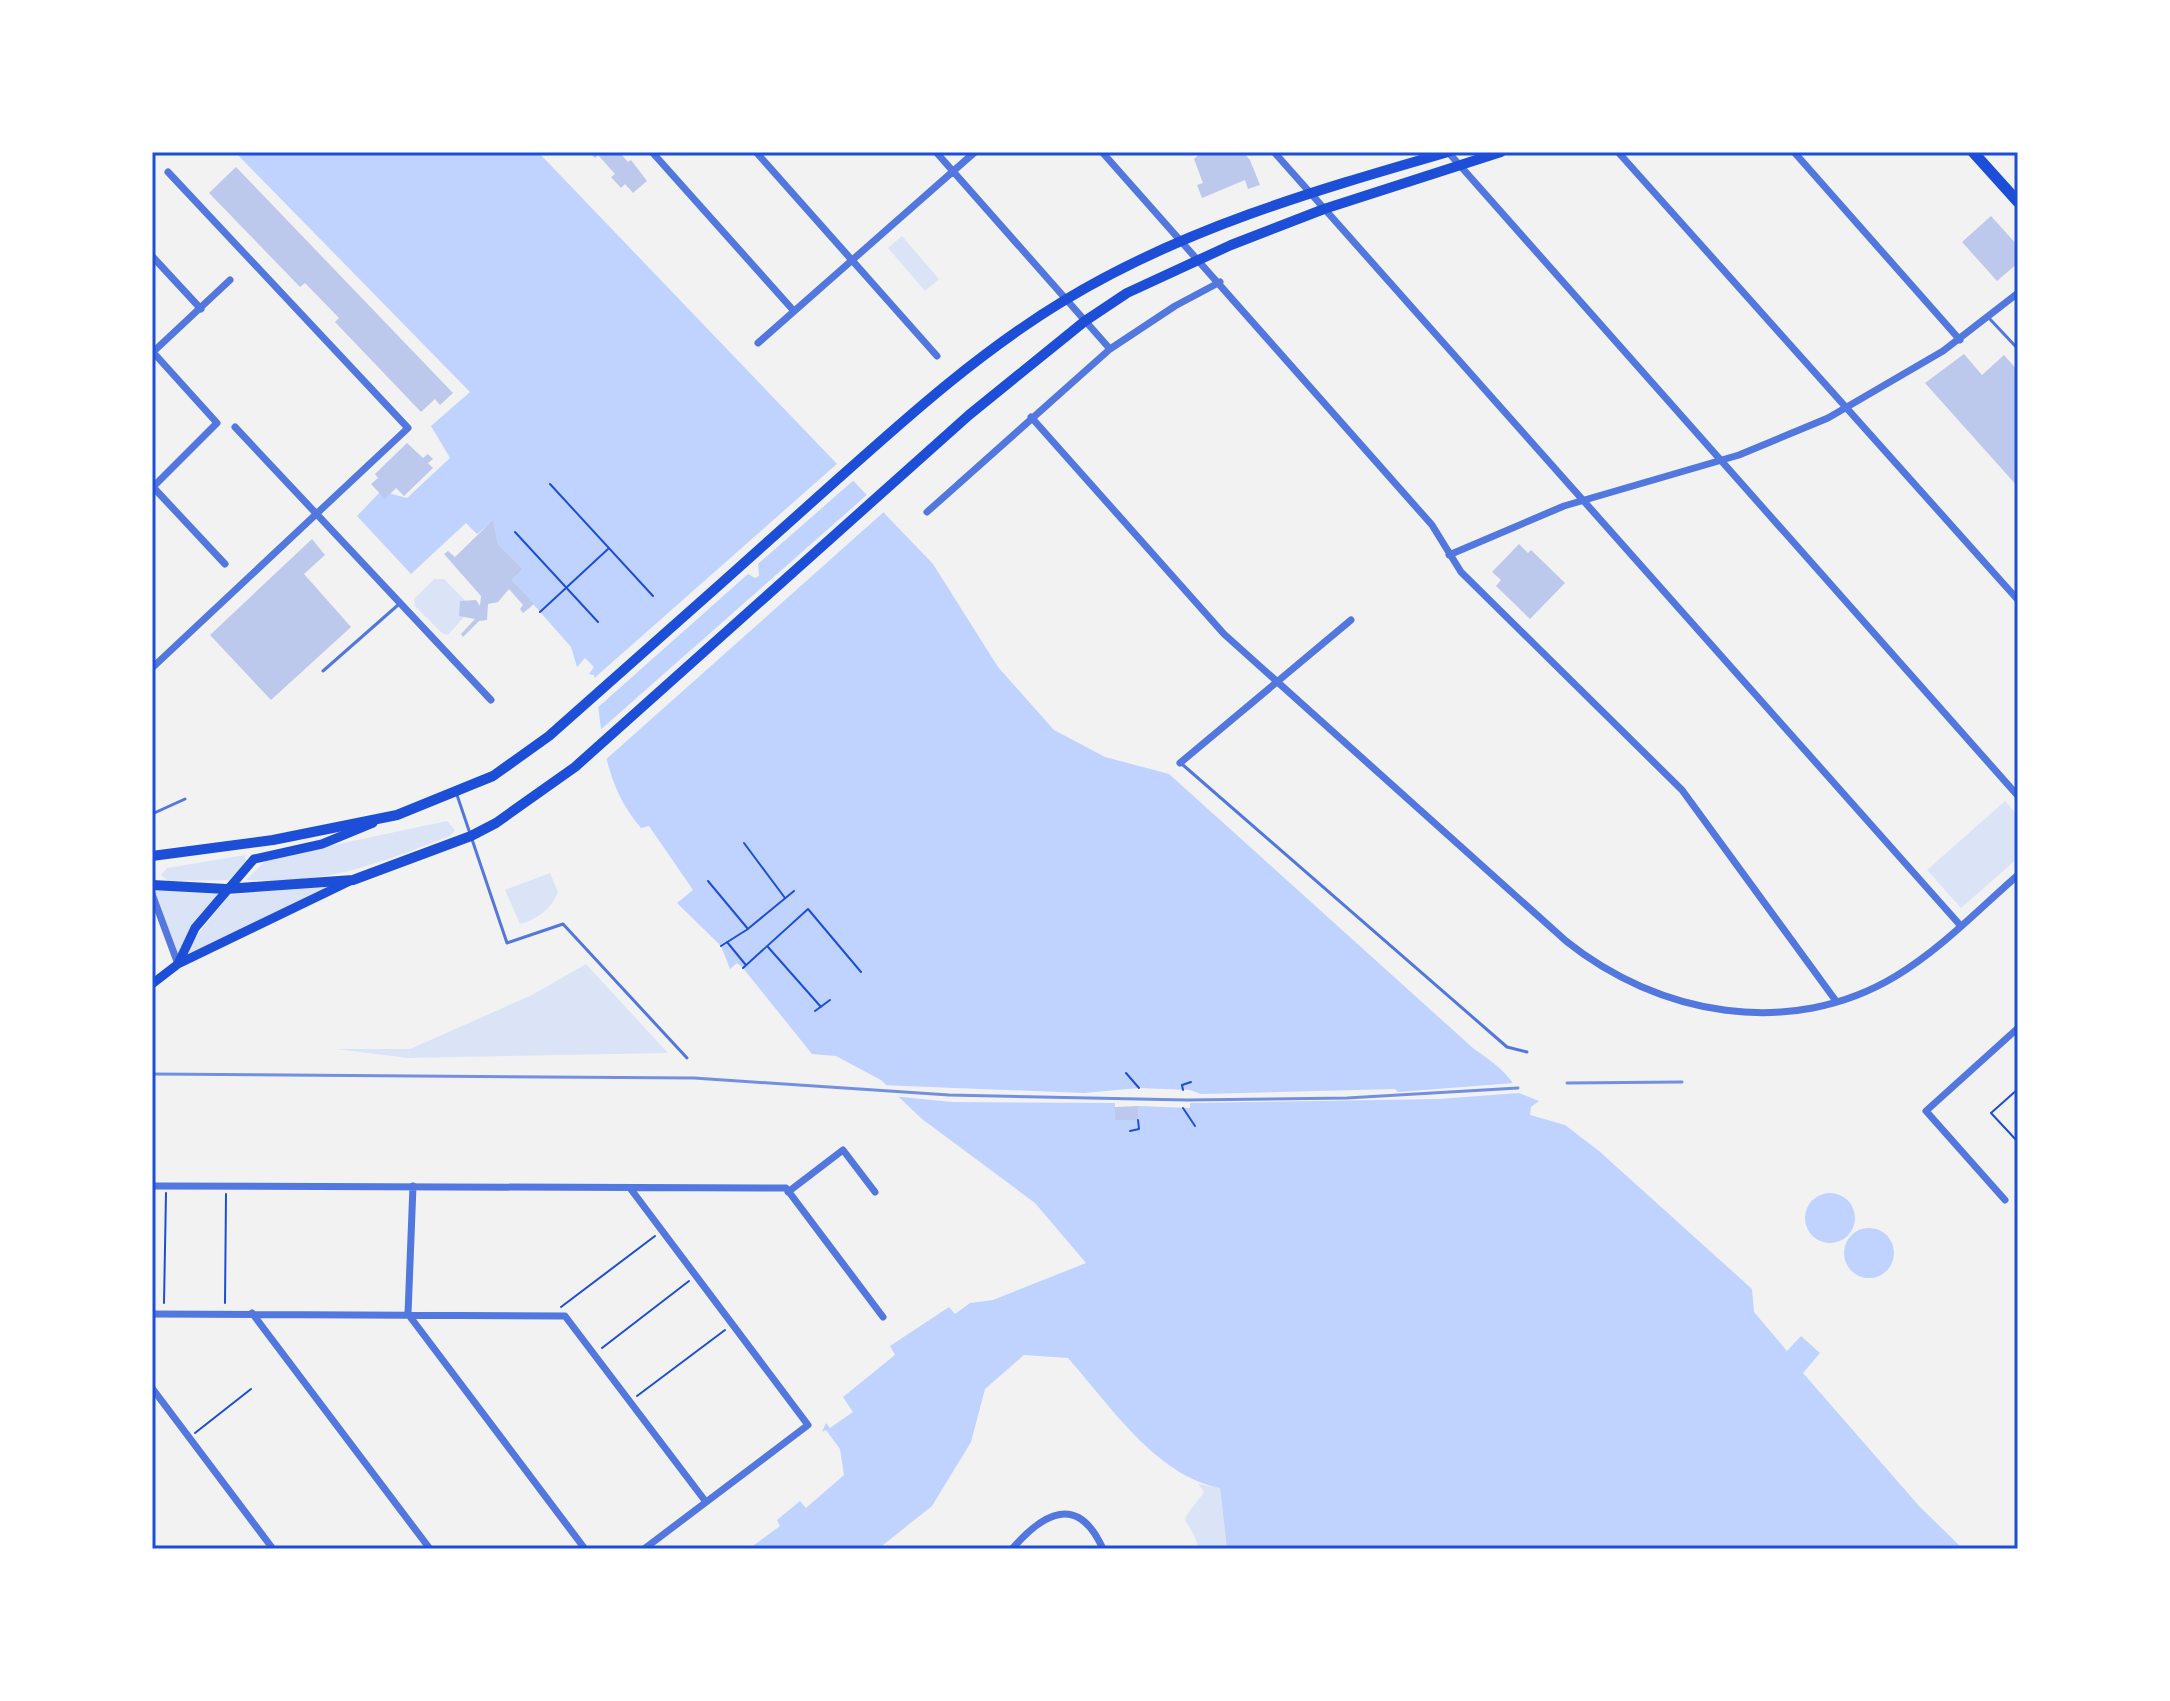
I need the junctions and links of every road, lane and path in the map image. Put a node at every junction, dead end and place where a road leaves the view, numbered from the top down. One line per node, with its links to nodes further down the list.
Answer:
1 (652, 152): 27 (street)
2 (756, 152): 20 (street)
3 (936, 152): 13 (street)
4 (975, 152): 13 (street)
5 (1102, 152): 18 (street)
6 (1274, 152): 15 (street)
7 (1448, 152): 12 (street); 15 (main road)
8 (1501, 152): 12 (main road)
9 (1618, 152): 36 (street)
10 (1794, 152): 30 (street)
11 (1973, 152): 16 (highway)
12 (1460, 166): 17 (main road); 39 (street)
13 (953, 171): 20 (street); 25 (street)
14 (168, 172): 44 (street)
15 (1309, 192): 17 (street); 18 (main road)
16 (2018, 202)
17 (1324, 209): 21 (main road); 42 (street)
18 (1181, 241): 21 (street); 25 (main road)
19 (152, 256): 26 (street)
20 (852, 260): 27 (street); 35 (street)
21 (1199, 260): 23 (street); 29 (main road)
22 (230, 280): 26 (street)
23 (1220, 282): 32 (street); 47 (street)
24 (2018, 293): 28 (street)
25 (1067, 299): 29 (street); 61 (main road)
26 (201, 309): 34 (street)
27 (793, 310): 31 (street)
28 (1988, 317): 30 (street); 33 (lane)
29 (1085, 321): 32 (street); 66 (main road)
30 (1960, 340): 36 (street)
31 (758, 343)
32 (1110, 349): 37 (street)
33 (2018, 349)
34 (152, 352): 41 (street)
35 (937, 356)
36 (1847, 407): 39 (street); 51 (street)
37 (1031, 417): 43 (street); 58 (street)
38 (235, 427): 44 (street)
39 (1722, 460): 42 (street); 62 (street)
40 (550, 484): 46 (path)
41 (153, 488): 48 (street)
42 (1585, 500): 47 (street); 77 (street)
43 (927, 512)
44 (316, 514): 52 (street); 56 (street)
45 (515, 532): 49 (path)
46 (609, 548): 49 (path); 50 (path)
47 (1449, 555): 86 (street)
48 (225, 564)
49 (566, 587): 53 (path); 55 (path)
50 (653, 596)
51 (2018, 600)
52 (399, 603): 57 (lane); 59 (street)
53 (540, 612)
54 (1351, 620): 58 (street)
55 (598, 622)
56 (152, 668)
57 (323, 671)
58 (1277, 682): 60 (street); 86 (street)
59 (491, 700)
60 (1180, 763): 90 (lane)
61 (456, 792): 65 (main road); 66 (lane)
62 (2018, 796)
63 (185, 799): 64 (lane)
64 (152, 814)
65 (375, 822): 68 (main road); 73 (main road)
66 (471, 836): 70 (main road); 91 (lane)
67 (744, 843): 76 (path)
68 (152, 856)
69 (2018, 875): 77 (street)
70 (353, 880): 73 (main road); 82 (main road)
71 (708, 881): 78 (path)
72 (152, 885): 73 (main road)
73 (226, 889): 82 (main road)
74 (794, 891): 76 (path)
75 (152, 894): 82 (street)
76 (785, 898): 78 (path)
77 (1960, 925): 86 (street)
78 (748, 929): 79 (path)
79 (727, 942): 80 (path); 81 (path)
80 (721, 946)
81 (768, 946): 83 (path); 87 (path)
82 (178, 964): 84 (main road)
83 (861, 972)
84 (152, 984)
85 (830, 1000): 87 (path)
86 (1836, 1001)
87 (821, 1007): 88 (path)
88 (815, 1011)
89 (2018, 1028): 109 (street)
90 (1527, 1052)
91 (687, 1058)
92 (1126, 1073): 94 (path)
93 (1191, 1082): 96 (path)
94 (1139, 1088)
95 (2018, 1089): 101 (path)
96 (1183, 1090)
97 (1183, 1108): 99 (path)
98 (1138, 1120): 100 (path)
99 (1195, 1126)
100 (1130, 1131)
101 (2018, 1142)
102 (166, 1185): 103 (street); 104 (street); 112 (path)
103 (227, 1185): 105 (street); 113 (path)
104 (152, 1186)
105 (413, 1186): 106 (street); 116 (street)
106 (630, 1188): 107 (street); 110 (street)
107 (788, 1192): 108 (street); 118 (street)
108 (875, 1192)
109 (2005, 1200)
110 (662, 1231): 111 (street); 117 (path)
111 (696, 1276): 119 (street); 120 (path)
112 (164, 1312): 113 (street); 115 (street)
113 (225, 1313): 114 (street)
114 (252, 1313): 116 (street); 127 (street)
115 (152, 1314)
116 (408, 1314): 117 (street); 128 (street)
117 (552, 1316): 120 (street)
118 (883, 1317)
119 (732, 1324): 123 (path); 125 (street)
120 (593, 1354): 123 (street)
121 (152, 1388): 124 (street)
122 (251, 1389): 124 (path)
123 (630, 1402): 125 (street)
124 (189, 1437): 126 (street)
125 (706, 1502): 129 (street)
126 (273, 1549)
127 (430, 1549)
128 (585, 1549)
129 (644, 1549)
130 (1012, 1549): 131 (street)
131 (1103, 1549)

